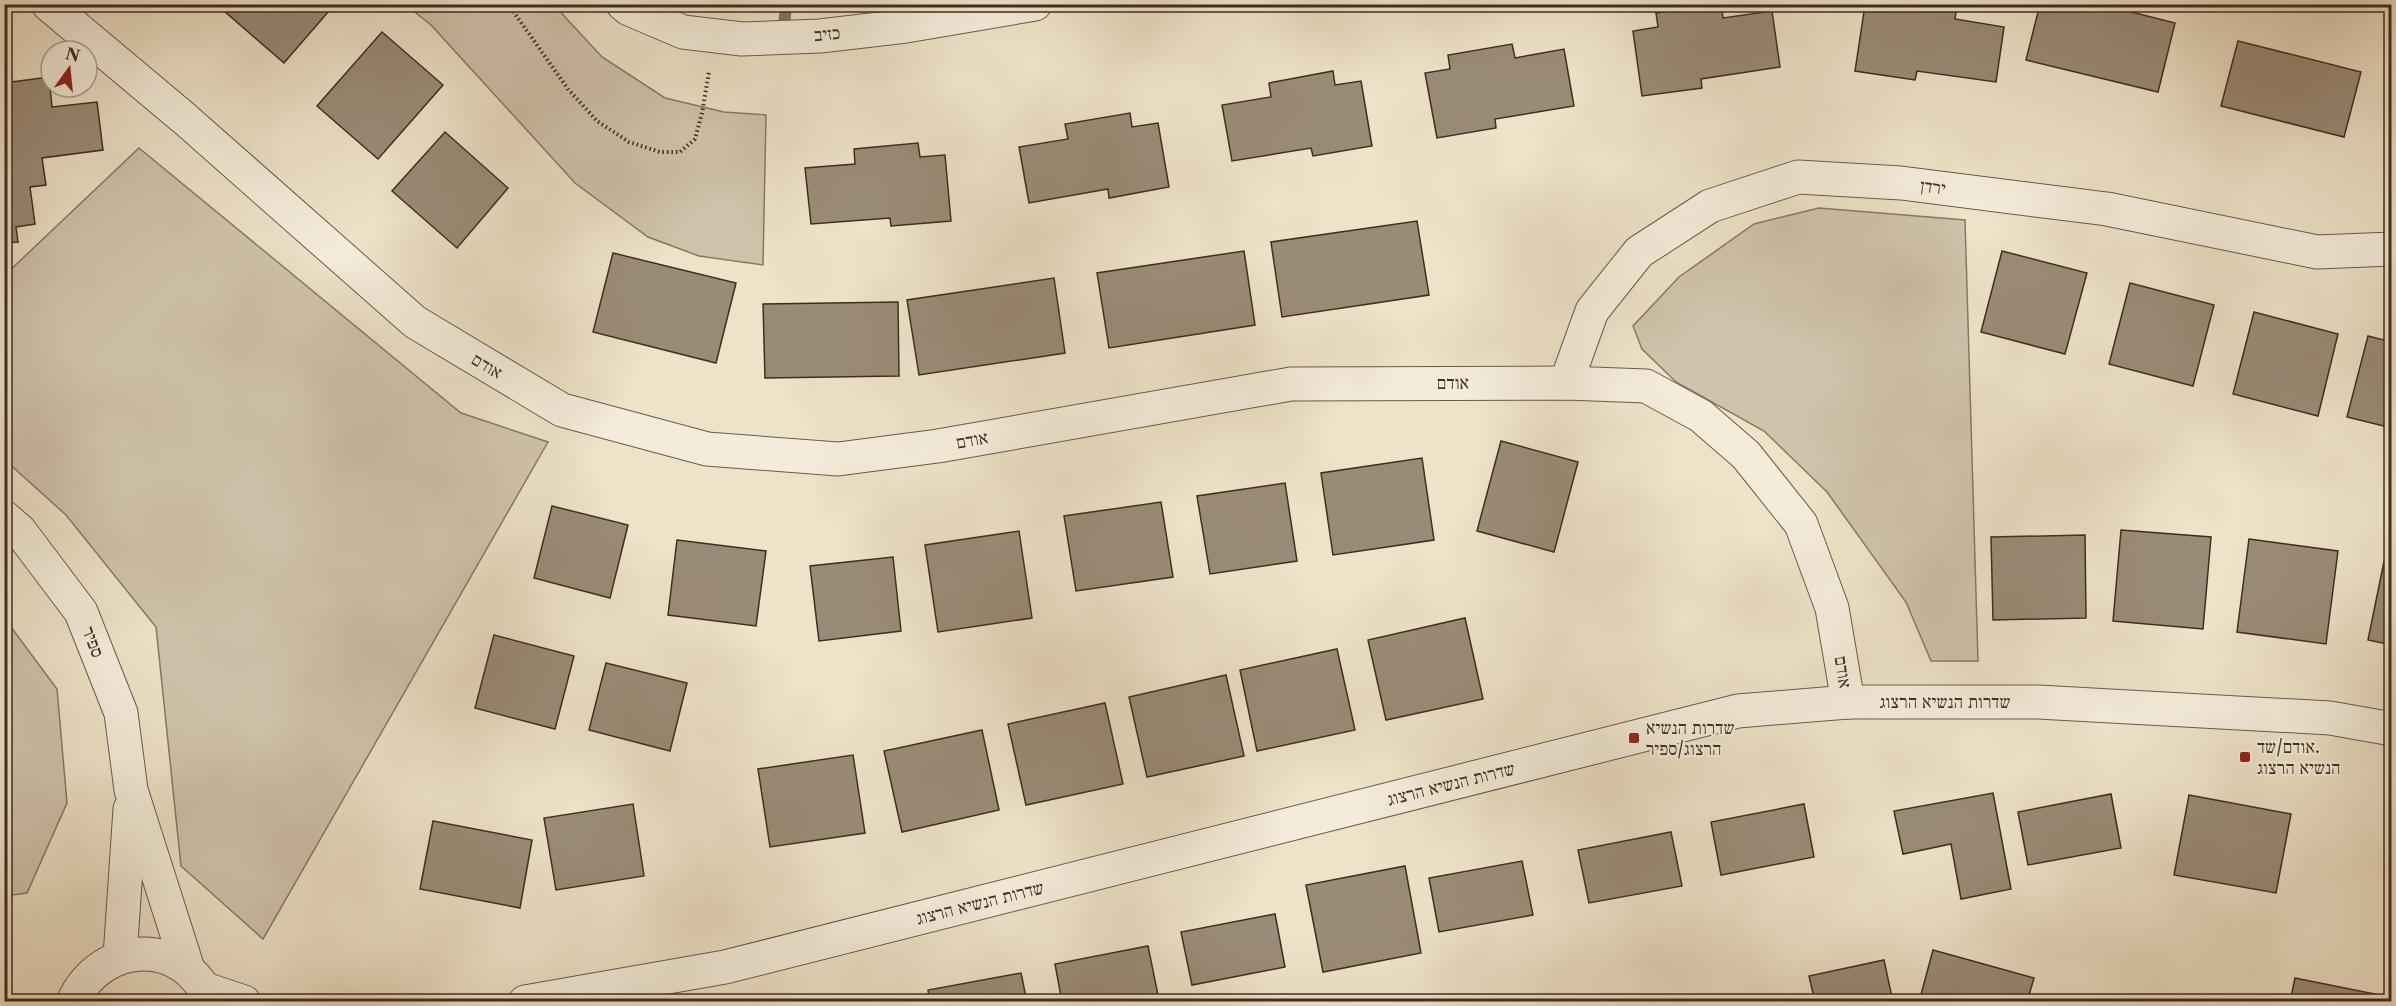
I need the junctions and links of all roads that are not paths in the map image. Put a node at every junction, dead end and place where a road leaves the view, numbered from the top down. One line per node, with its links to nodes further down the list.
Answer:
1 (48, 4): 5 (street, אודם)
2 (623, 4): 3 (street, כזיב)
3 (1035, 4)
4 (2391, 249): 5 (street, ירדן)
5 (1566, 383): 7 (street, אודם)
6 (4, 517): 9 (street, ספיר)
7 (1848, 702): 8 (street, שדרות הנשיא הרצוג); 14 (street, שדרות הנשיא הרצוג)
8 (2391, 729)
9 (131, 790): 10 (street, ספיר); 11 (street, ספיר)
10 (120, 957): 11 (street); 12 (street)
11 (201, 987): 13 (street)
12 (71, 996)
13 (244, 1002)
14 (525, 1002)

